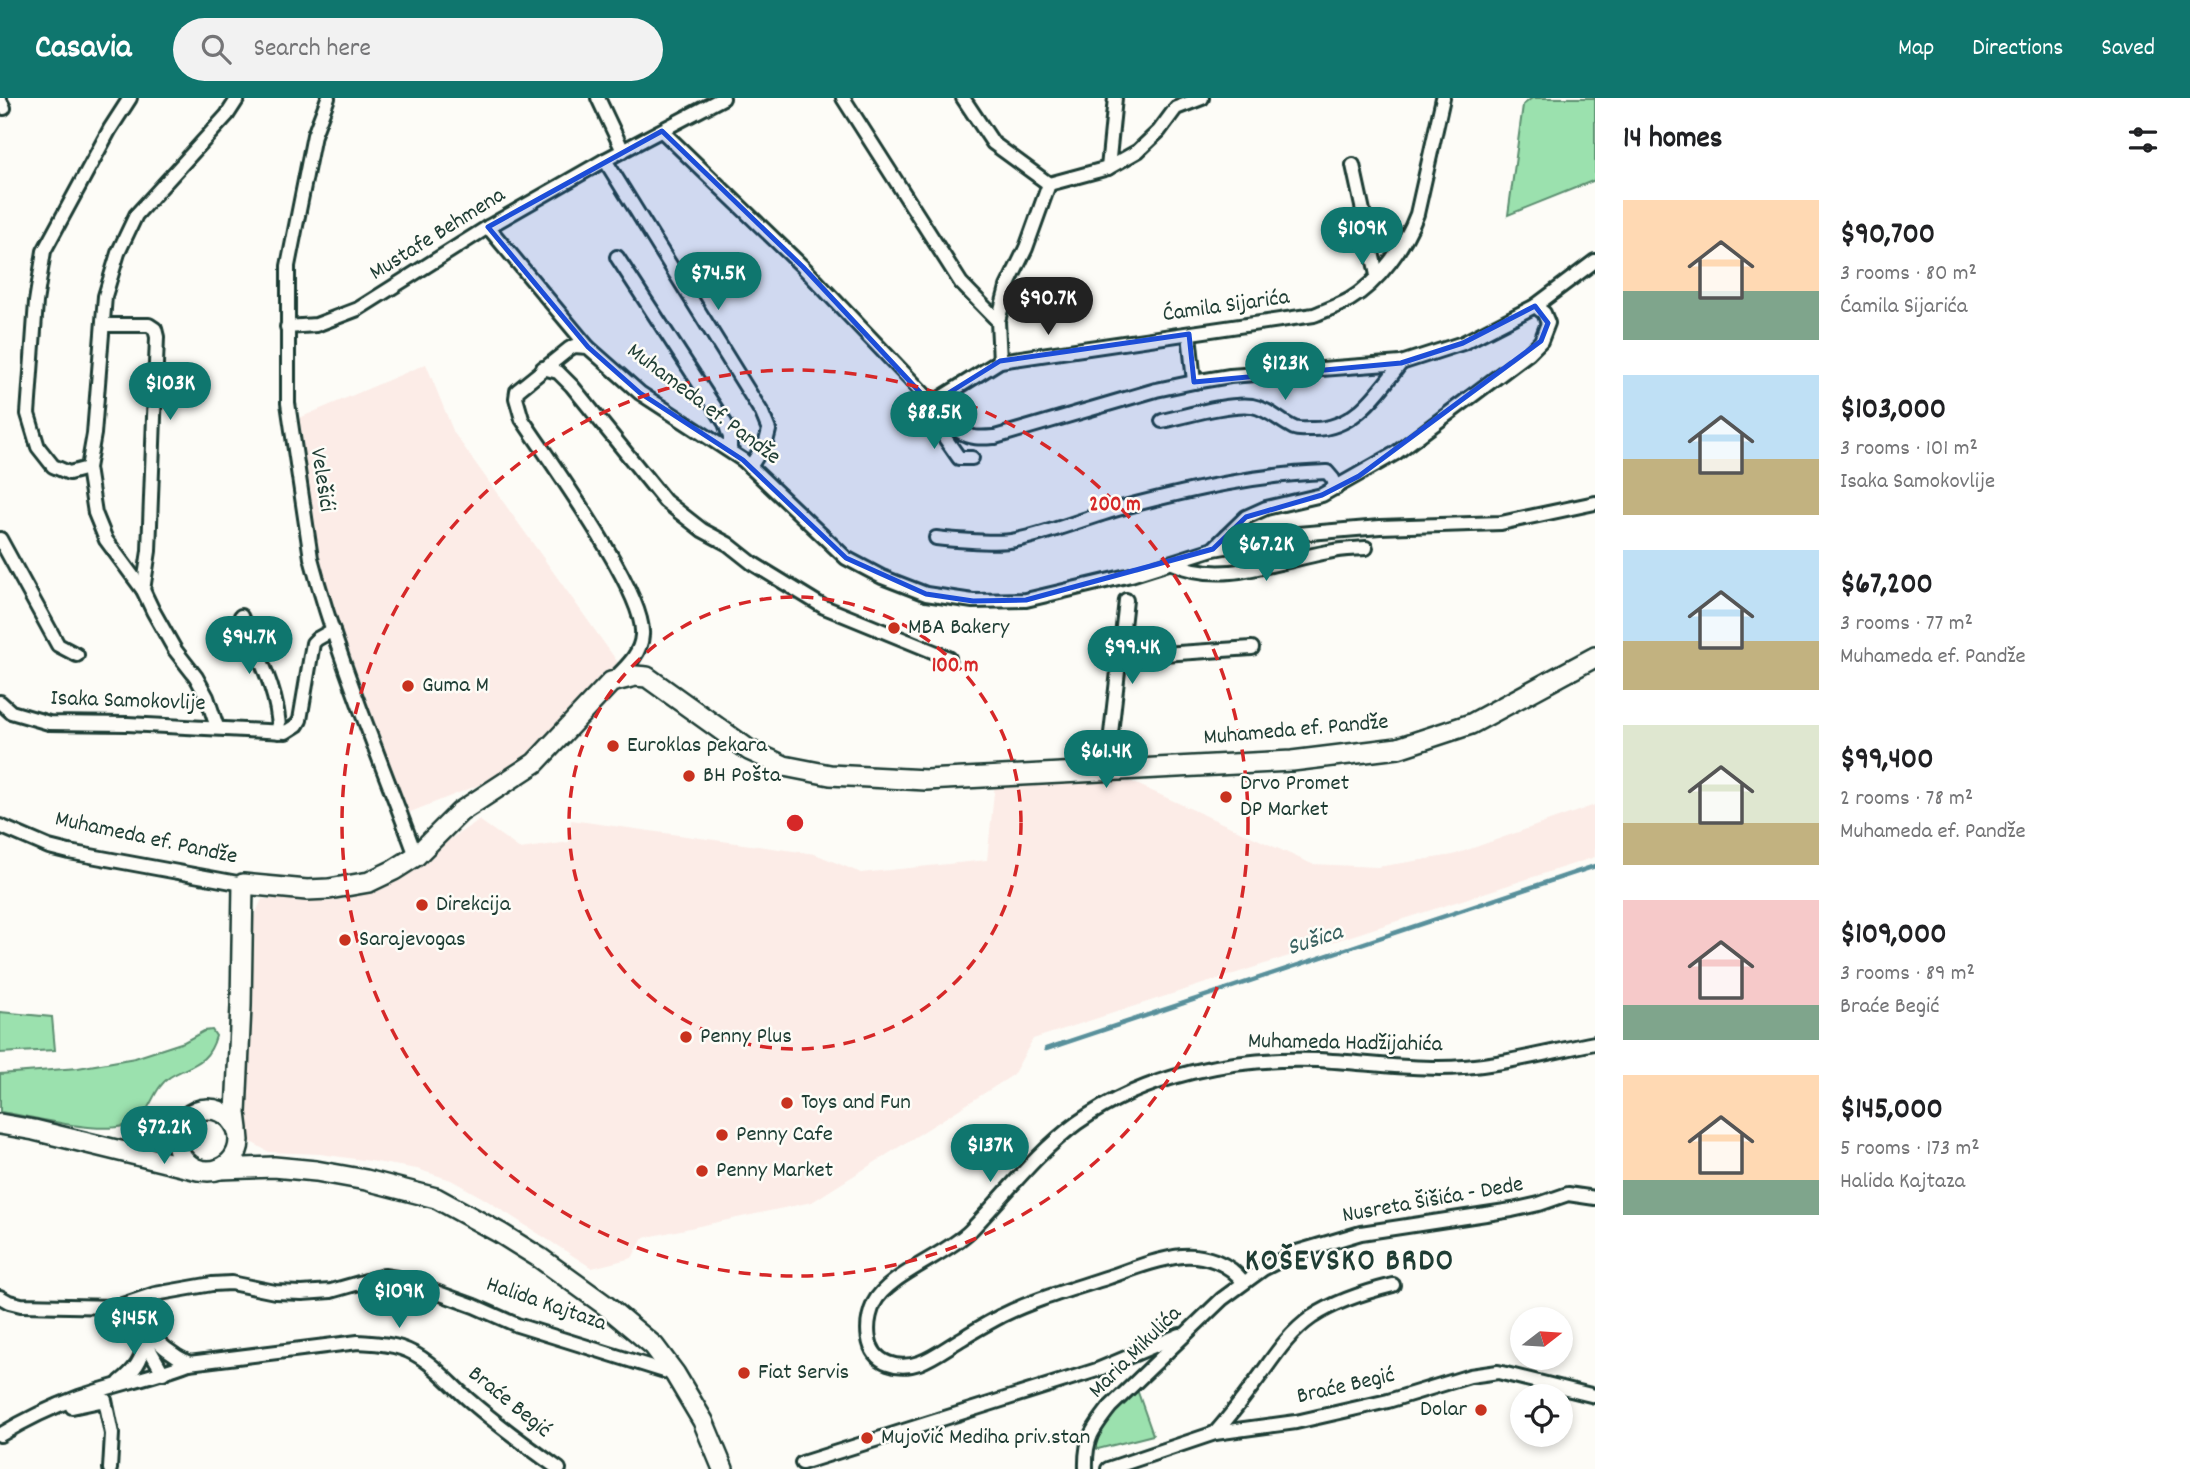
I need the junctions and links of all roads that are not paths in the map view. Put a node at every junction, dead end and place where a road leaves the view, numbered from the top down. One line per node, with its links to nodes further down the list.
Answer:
1 (130, 98): 36 (street)
2 (238, 98): 23 (street, Isaka Samokovlije)
3 (328, 98): 24 (street, Velešići)
4 (598, 98): 12 (street)
5 (723, 98): 11 (street, Mustafe Behmena)
6 (843, 98): 22 (street)
7 (963, 98): 16 (street)
8 (1115, 98): 15 (street)
9 (1202, 98): 15 (street)
10 (1443, 98): 20 (street, Ćamila Sijarića)
11 (662, 131): 12 (street, Mustafe Behmena); 31 (street)
12 (623, 151): 13 (street, Mustafe Behmena)
13 (605, 160): 17 (street, Mustafe Behmena); 35 (street)
14 (1353, 165): 20 (street)
15 (1108, 168): 16 (street)
16 (1049, 184): 22 (street)
17 (488, 228): 24 (street, Mustafe Behmena); 26 (street, Muhameda ef. Pandže)
18 (617, 257): 33 (street)
19 (1595, 261): 21 (street)
20 (1377, 275): 25 (street, Ćamila Sijarića)
21 (1535, 306): 28 (street); 37 (street, Muhameda ef. Pandže)
22 (998, 321): 27 (street)
23 (104, 325): 36 (street, Isaka Samokovlije); 44 (street)
24 (287, 327): 47 (street, Velešići)
25 (1189, 334): 27 (street, Ćamila Sijarića); 30 (street)
26 (588, 347): 29 (street, Muhameda ef. Pandže); 33 (street, Muhameda ef. Pandže)
27 (1000, 361): 31 (street, Ćamila Sijarića)
28 (1401, 363): 30 (street); 32 (street)
29 (543, 368): 52 (street); 53 (street, Muhameda ef. Pandže)
30 (1194, 382): 31 (street)
31 (931, 404): 34 (street)
32 (1162, 421)
33 (730, 451): 35 (street, Muhameda ef. Pandže)
34 (972, 458)
35 (750, 467): 43 (street, Muhameda ef. Pandže)
36 (88, 468): 44 (street, Isaka Samokovlije)
37 (1336, 488): 39 (street); 42 (street, Muhameda ef. Pandže)
38 (1595, 503): 42 (street, Muhameda ef. Pandže)
39 (936, 538)
40 (0, 539): 49 (street, Isaka Samokovlije)
41 (1366, 548): 43 (street)
42 (1213, 549): 43 (street, Muhameda ef. Pandže)
43 (1173, 563)
44 (144, 590): 55 (street, Isaka Samokovlije)
45 (1126, 600): 50 (street)
46 (242, 617): 56 (street)
47 (333, 630): 56 (street); 59 (street, Velešići)
48 (1252, 648): 50 (street)
49 (77, 654)
50 (1119, 657): 57 (street)
51 (1595, 657): 57 (street, Muhameda ef. Pandže)
52 (949, 658)
53 (611, 682): 57 (street, Muhameda ef. Pandže); 59 (street, Muhameda ef. Pandže)
54 (0, 702): 55 (street, Isaka Samokovlije)
55 (217, 727): 56 (street, Isaka Samokovlije)
56 (279, 732)
57 (1107, 769)
58 (0, 826): 60 (street, Muhameda ef. Pandže)
59 (416, 856): 60 (street, Muhameda ef. Pandže)
60 (243, 884): 62 (street, Muhameda ef. Pandže)
61 (1595, 1043): 72 (street, Muhameda Hadžijahića)
62 (238, 1078): 63 (street); 66 (street, Muhameda ef. Pandže)
63 (212, 1108): 65 (street); 66 (street)
64 (0, 1125): 67 (street)
65 (177, 1135): 67 (street); 70 (street)
66 (238, 1135): 68 (street); 69 (street)
67 (123, 1152): 70 (street)
68 (274, 1167): 69 (street, Halida Kajtaza); 81 (street, Halida Kajtaza)
69 (220, 1169): 70 (street)
70 (198, 1170)
71 (1595, 1198): 72 (street, Nusreta Šišića - Dede)
72 (1243, 1282): 77 (street, Maria Mikulića)
73 (1393, 1285): 85 (street)
74 (0, 1297): 75 (street, Halida Kajtaza)
75 (116, 1307): 76 (street); 81 (street, Halida Kajtaza)
76 (139, 1323): 78 (street); 79 (street)
77 (1186, 1332): 87 (street); 91 (street, Maria Mikulića)
78 (145, 1342): 80 (street); 82 (street)
79 (189, 1363): 80 (street, Braće Begić); 89 (street, Braće Begić)
80 (163, 1373): 82 (street, Braće Begić)
81 (675, 1374): 90 (street, Halida Kajtaza)
82 (114, 1387): 84 (street, Braće Begić)
83 (1595, 1396): 85 (street, Braće Begić)
84 (24, 1421): 86 (street); 88 (street)
85 (1215, 1433): 92 (street, Braće Begić)
86 (0, 1435)
87 (802, 1464)
88 (110, 1469)
89 (559, 1469)
90 (723, 1469)
91 (1086, 1469)
92 (1108, 1469)

